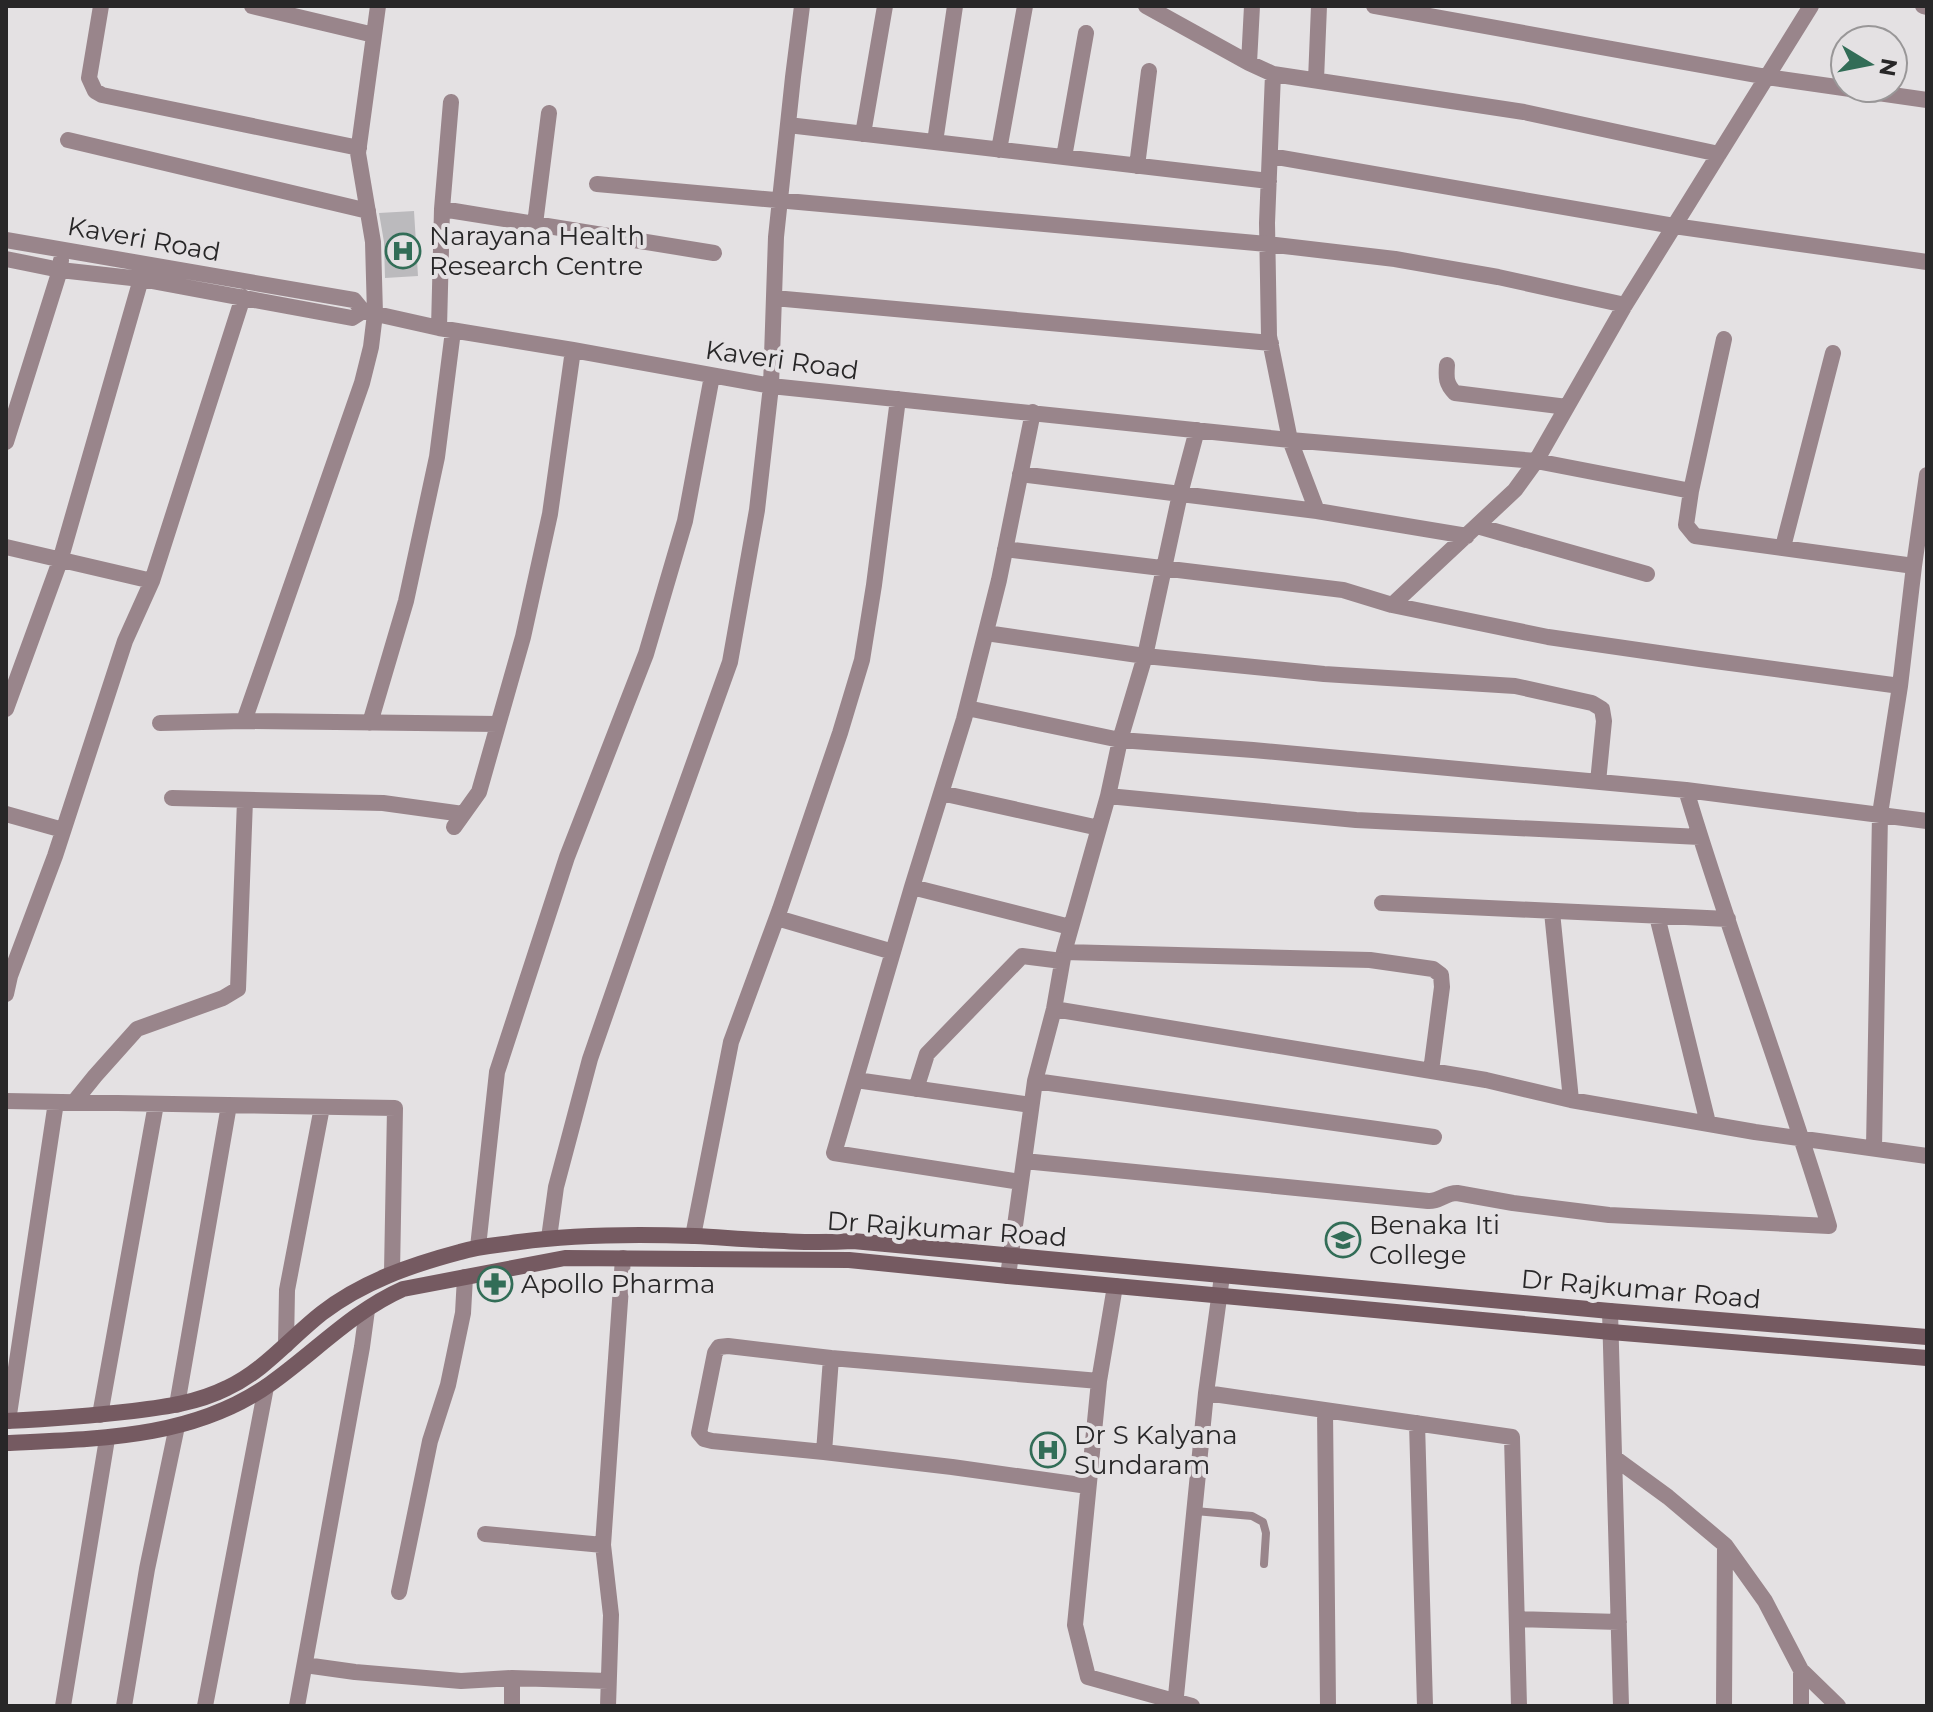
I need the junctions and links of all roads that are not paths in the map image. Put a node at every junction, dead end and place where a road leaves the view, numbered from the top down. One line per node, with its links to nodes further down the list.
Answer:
1 (101, 6): 27 (street)
2 (252, 6): 14 (street)
3 (378, 6): 14 (street)
4 (802, 6): 23 (street)
5 (885, 6): 24 (street)
6 (955, 6): 26 (street)
7 (1025, 6): 28 (street)
8 (1252, 6): 15 (street)
9 (1319, 6): 19 (street)
10 (1374, 6): 18 (street)
11 (1811, 6): 18 (street)
12 (1152, 7): 15 (street)
13 (1086, 33): 31 (street)
14 (374, 35): 27 (street)
15 (1249, 63): 17 (street)
16 (1149, 71): 32 (street)
17 (1273, 74): 19 (street); 30 (street)
18 (1767, 77): 20 (street); 29 (street)
19 (1316, 80): 29 (street)
20 (1927, 100)
21 (451, 102): 36 (street)
22 (549, 113): 38 (street)
23 (788, 125): 24 (street); 35 (street)
24 (863, 134): 26 (street)
25 (68, 140): 37 (street)
26 (935, 142): 28 (street)
27 (359, 148): 37 (street)
28 (999, 150): 31 (street)
29 (1719, 154): 39 (street)
30 (1270, 156): 33 (street); 39 (street)
31 (1064, 157): 32 (street)
32 (1137, 166): 33 (street)
33 (1269, 181): 41 (street)
34 (597, 184): 35 (street)
35 (780, 201): 41 (street); 49 (street)
36 (442, 209): 38 (street); 52 (street)
37 (368, 211): 51 (street)
38 (535, 224): 43 (street)
39 (1674, 226): 45 (street); 50 (street)
40 (6, 240): 42 (street, Kaveri Road)
41 (1267, 244): 50 (street); 54 (street)
42 (62, 250): 46 (street); 51 (street, Kaveri Road)
43 (714, 253)
44 (6, 259): 46 (street, Kaveri Road)
45 (1927, 262)
46 (60, 270): 47 (street, Kaveri Road); 65 (street)
47 (141, 279): 48 (street, Kaveri Road); 76 (street)
48 (243, 297): 51 (street, Kaveri Road); 80 (street)
49 (774, 298): 54 (street); 59 (street)
50 (1625, 305): 61 (street)
51 (369, 312): 52 (street, Kaveri Road); 87 (street)
52 (446, 330): 55 (street, Kaveri Road); 89 (street)
53 (1724, 339): 69 (street)
54 (1271, 343): 64 (street)
55 (573, 350): 58 (street, Kaveri Road); 90 (street)
56 (1833, 353): 74 (street)
57 (1447, 365): 61 (street)
58 (712, 376): 59 (street, Kaveri Road); 136 (street)
59 (771, 386): 60 (street, Kaveri Road); 135 (street)
60 (898, 399): 62 (street, Kaveri Road); 108 (street)
61 (1567, 407): 66 (street)
62 (1033, 412): 63 (street, Kaveri Road); 67 (street)
63 (1197, 430): 64 (street, Kaveri Road); 70 (street)
64 (1290, 440): 66 (street, Kaveri Road); 71 (street)
65 (6, 442)
66 (1536, 461): 69 (street, Kaveri Road); 72 (street)
67 (1020, 474): 70 (street); 75 (street)
68 (1927, 475): 77 (street)
69 (1691, 491): 74 (street)
70 (1180, 494): 71 (street); 78 (street)
71 (1317, 511): 72 (street)
72 (1472, 531): 79 (street); 81 (street)
73 (6, 547): 76 (street)
74 (1783, 547): 77 (street)
75 (1005, 549): 78 (street); 82 (street)
76 (60, 561): 80 (street); 86 (street)
77 (1914, 566): 84 (street)
78 (1165, 569): 81 (street); 83 (street)
79 (1647, 574)
80 (152, 581): 102 (street)
81 (1392, 605): 84 (street)
82 (986, 633): 83 (street); 85 (street)
83 (1145, 656): 91 (street); 92 (street)
84 (1900, 686): 99 (street)
85 (967, 708): 91 (street); 94 (street)
86 (6, 709)
87 (244, 721): 88 (street); 89 (street)
88 (160, 723)
89 (370, 723): 90 (street)
90 (498, 724): 97 (street)
91 (1120, 740): 92 (street); 95 (street)
92 (1598, 782): 93 (street)
93 (1686, 790): 99 (street); 103 (street)
94 (941, 793): 101 (street); 104 (street)
95 (1108, 796): 101 (street); 103 (street)
96 (172, 798): 97 (street)
97 (245, 800): 122 (street)
98 (6, 814): 102 (street)
99 (1880, 814): 100 (street); 130 (street)
100 (1927, 821)
101 (1099, 828): 110 (street)
102 (63, 830): 113 (street)
103 (1700, 837): 109 (street)
104 (912, 887): 110 (street); 111 (street)
105 (1382, 903): 106 (street)
106 (1552, 912): 107 (street); 119 (street)
107 (1657, 916): 109 (street); 127 (street)
108 (777, 918): 111 (street); 134 (street)
109 (1728, 919): 129 (street)
110 (1070, 927): 112 (street)
111 (893, 952): 116 (street)
112 (1063, 956): 114 (street); 115 (street); 118 (street)
113 (6, 994)
114 (1054, 1009): 115 (street); 117 (street)
115 (1431, 1071): 119 (street)
116 (856, 1080): 118 (street); 133 (street)
117 (1035, 1081): 125 (street); 128 (street)
118 (916, 1089): 125 (street)
119 (1571, 1100): 127 (street)
120 (6, 1101): 121 (street)
121 (56, 1102): 122 (street); 158 (street)
122 (74, 1102): 123 (street)
123 (156, 1104): 124 (street); 157 (street)
124 (229, 1105): 126 (street); 155 (street)
125 (1031, 1105): 132 (street)
126 (322, 1107): 139 (street); 149 (street)
127 (1708, 1123): 129 (street)
128 (1434, 1137)
129 (1803, 1139): 130 (street); 132 (street)
130 (1874, 1148): 131 (street)
131 (1927, 1156)
132 (1024, 1161): 133 (street)
133 (1020, 1182): 137 (street)
134 (693, 1236): 135 (main road, Dr Rajkumar Road); 137 (main road, Dr Rajkumar Road)
135 (549, 1238): 136 (main road, Dr Rajkumar Road)
136 (478, 1247): 139 (main road, Dr Rajkumar Road)
137 (1011, 1257): 140 (street); 141 (main road, Dr Rajkumar Road)
138 (623, 1258): 140 (main road, Dr Rajkumar Road); 142 (main road, Dr Rajkumar Road); 168 (street)
139 (392, 1272): 149 (main road, Dr Rajkumar Road)
140 (1008, 1276): 143 (main road, Dr Rajkumar Road)
141 (1222, 1276): 144 (street); 146 (main road, Dr Rajkumar Road)
142 (465, 1277): 145 (main road, Dr Rajkumar Road); 171 (street)
143 (1115, 1286): 144 (main road, Dr Rajkumar Road); 152 (street)
144 (1219, 1296): 147 (main road, Dr Rajkumar Road); 154 (street)
145 (367, 1310): 153 (main road, Dr Rajkumar Road); 174 (street)
146 (1610, 1311): 147 (street); 148 (main road, Dr Rajkumar Road)
147 (1611, 1332): 151 (main road, Dr Rajkumar Road); 164 (street)
148 (1927, 1337)
149 (286, 1345): 155 (main road, Dr Rajkumar Road)
150 (831, 1358): 152 (street); 163 (street); 163 (street)
151 (1927, 1358)
152 (1099, 1381): 165 (street)
153 (266, 1387): 160 (main road, Dr Rajkumar Road); 181 (street)
154 (1206, 1393): 156 (street); 166 (street)
155 (177, 1405): 157 (main road, Dr Rajkumar Road)
156 (1325, 1410): 159 (street); 185 (street)
157 (100, 1415): 158 (main road, Dr Rajkumar Road)
158 (7, 1421)
159 (1417, 1423): 172 (street); 186 (street)
160 (177, 1426): 161 (main road, Dr Rajkumar Road); 180 (street)
161 (107, 1439): 162 (main road, Dr Rajkumar Road); 179 (street)
162 (6, 1443)
163 (824, 1452): 165 (street)
164 (1616, 1459): 169 (street); 173 (street)
165 (1088, 1486): 178 (street)
166 (1194, 1511): 170 (lane); 178 (street)
167 (485, 1534): 168 (street)
168 (603, 1545): 177 (street)
169 (1725, 1545): 175 (street); 189 (street)
170 (1264, 1564)
171 (399, 1592)
172 (1517, 1619): 173 (street); 187 (street)
173 (1619, 1622): 188 (street)
174 (305, 1665): 176 (street); 182 (street)
175 (1801, 1670): 190 (street); 191 (street)
176 (512, 1678): 177 (street); 183 (street)
177 (608, 1681): 184 (street)
178 (1181, 1704)
179 (63, 1706)
180 (124, 1706)
181 (205, 1706)
182 (297, 1706)
183 (512, 1706)
184 (608, 1706)
185 (1328, 1706)
186 (1425, 1706)
187 (1519, 1706)
188 (1621, 1706)
189 (1724, 1706)
190 (1801, 1706)
191 (1838, 1706)

